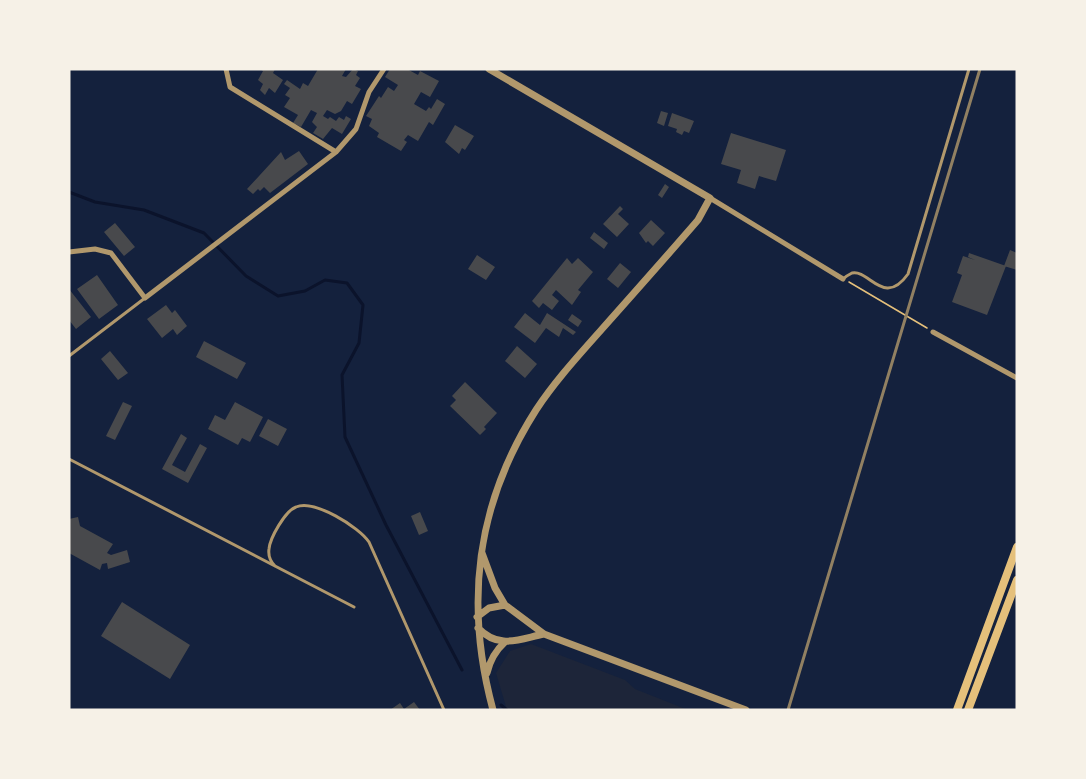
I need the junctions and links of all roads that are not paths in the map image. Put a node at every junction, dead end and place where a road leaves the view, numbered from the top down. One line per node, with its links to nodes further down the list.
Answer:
1 (226, 69): 5 (street)
2 (384, 69): 5 (street)
3 (489, 69): 6 (street)
4 (969, 69): 8 (lane)
5 (336, 152): 9 (street)
6 (710, 198): 8 (street); 15 (street)
7 (69, 252): 9 (street)
8 (843, 279)
9 (145, 298): 11 (lane)
10 (933, 332): 12 (street)
11 (69, 356)
12 (1016, 377)
13 (69, 459): 16 (lane)
14 (1017, 547): 28 (main road)
15 (481, 550): 18 (street); 20 (street)
16 (275, 566): 19 (lane); 25 (lane)
17 (1017, 580): 29 (main road)
18 (504, 604): 20 (street); 22 (street)
19 (354, 607)
20 (477, 617): 21 (street)
21 (478, 628): 23 (street); 24 (street)
22 (544, 634): 23 (street); 27 (street)
23 (504, 642): 24 (street)
24 (485, 678): 26 (street)
25 (444, 710)
26 (493, 710)
27 (746, 710)
28 (957, 710)
29 (968, 710)

